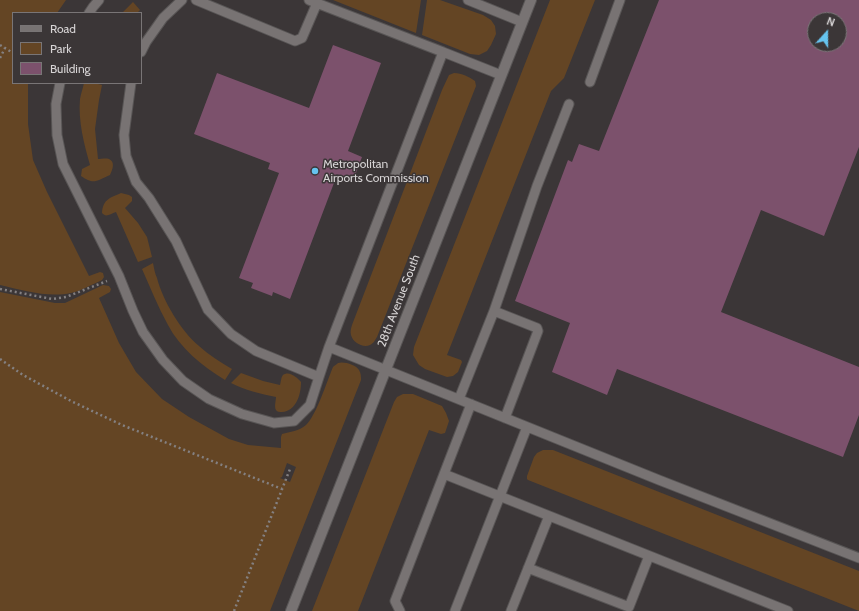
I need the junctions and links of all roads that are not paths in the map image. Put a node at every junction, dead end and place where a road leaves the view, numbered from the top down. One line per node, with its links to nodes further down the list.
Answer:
1 (100, 0): 8 (lane)
2 (182, 0): 10 (lane)
3 (196, 0): 7 (lane)
4 (468, 0): 9 (lane)
5 (531, 0): 9 (street, 28th Avenue South)
6 (620, 0): 13 (lane)
7 (313, 2): 11 (lane)
8 (90, 12)
9 (522, 22): 12 (street, 28th Avenue South)
10 (142, 50)
11 (443, 52): 12 (lane); 18 (lane)
12 (501, 75): 19 (street, 28th Avenue South)
13 (590, 82)
14 (60, 84): 20 (lane)
15 (131, 84): 20 (lane)
16 (569, 104): 17 (lane)
17 (494, 311): 21 (lane); 23 (lane)
18 (329, 346): 19 (lane); 20 (lane)
19 (386, 369): 21 (lane); 32 (street, 28th Avenue South)
20 (319, 377)
21 (459, 399): 22 (lane)
22 (471, 404): 23 (lane); 25 (lane)
23 (505, 418): 24 (lane)
24 (527, 427): 26 (lane); 29 (lane)
25 (444, 474): 26 (lane); 33 (lane)
26 (500, 496): 27 (lane); 34 (lane)
27 (549, 516): 28 (lane); 30 (lane)
28 (649, 556): 30 (lane); 31 (lane)
29 (859, 558)
30 (528, 568): 35 (lane)
31 (764, 607): 36 (lane)
32 (291, 611)
33 (400, 611)
34 (455, 611)
35 (511, 611)
36 (788, 611)

